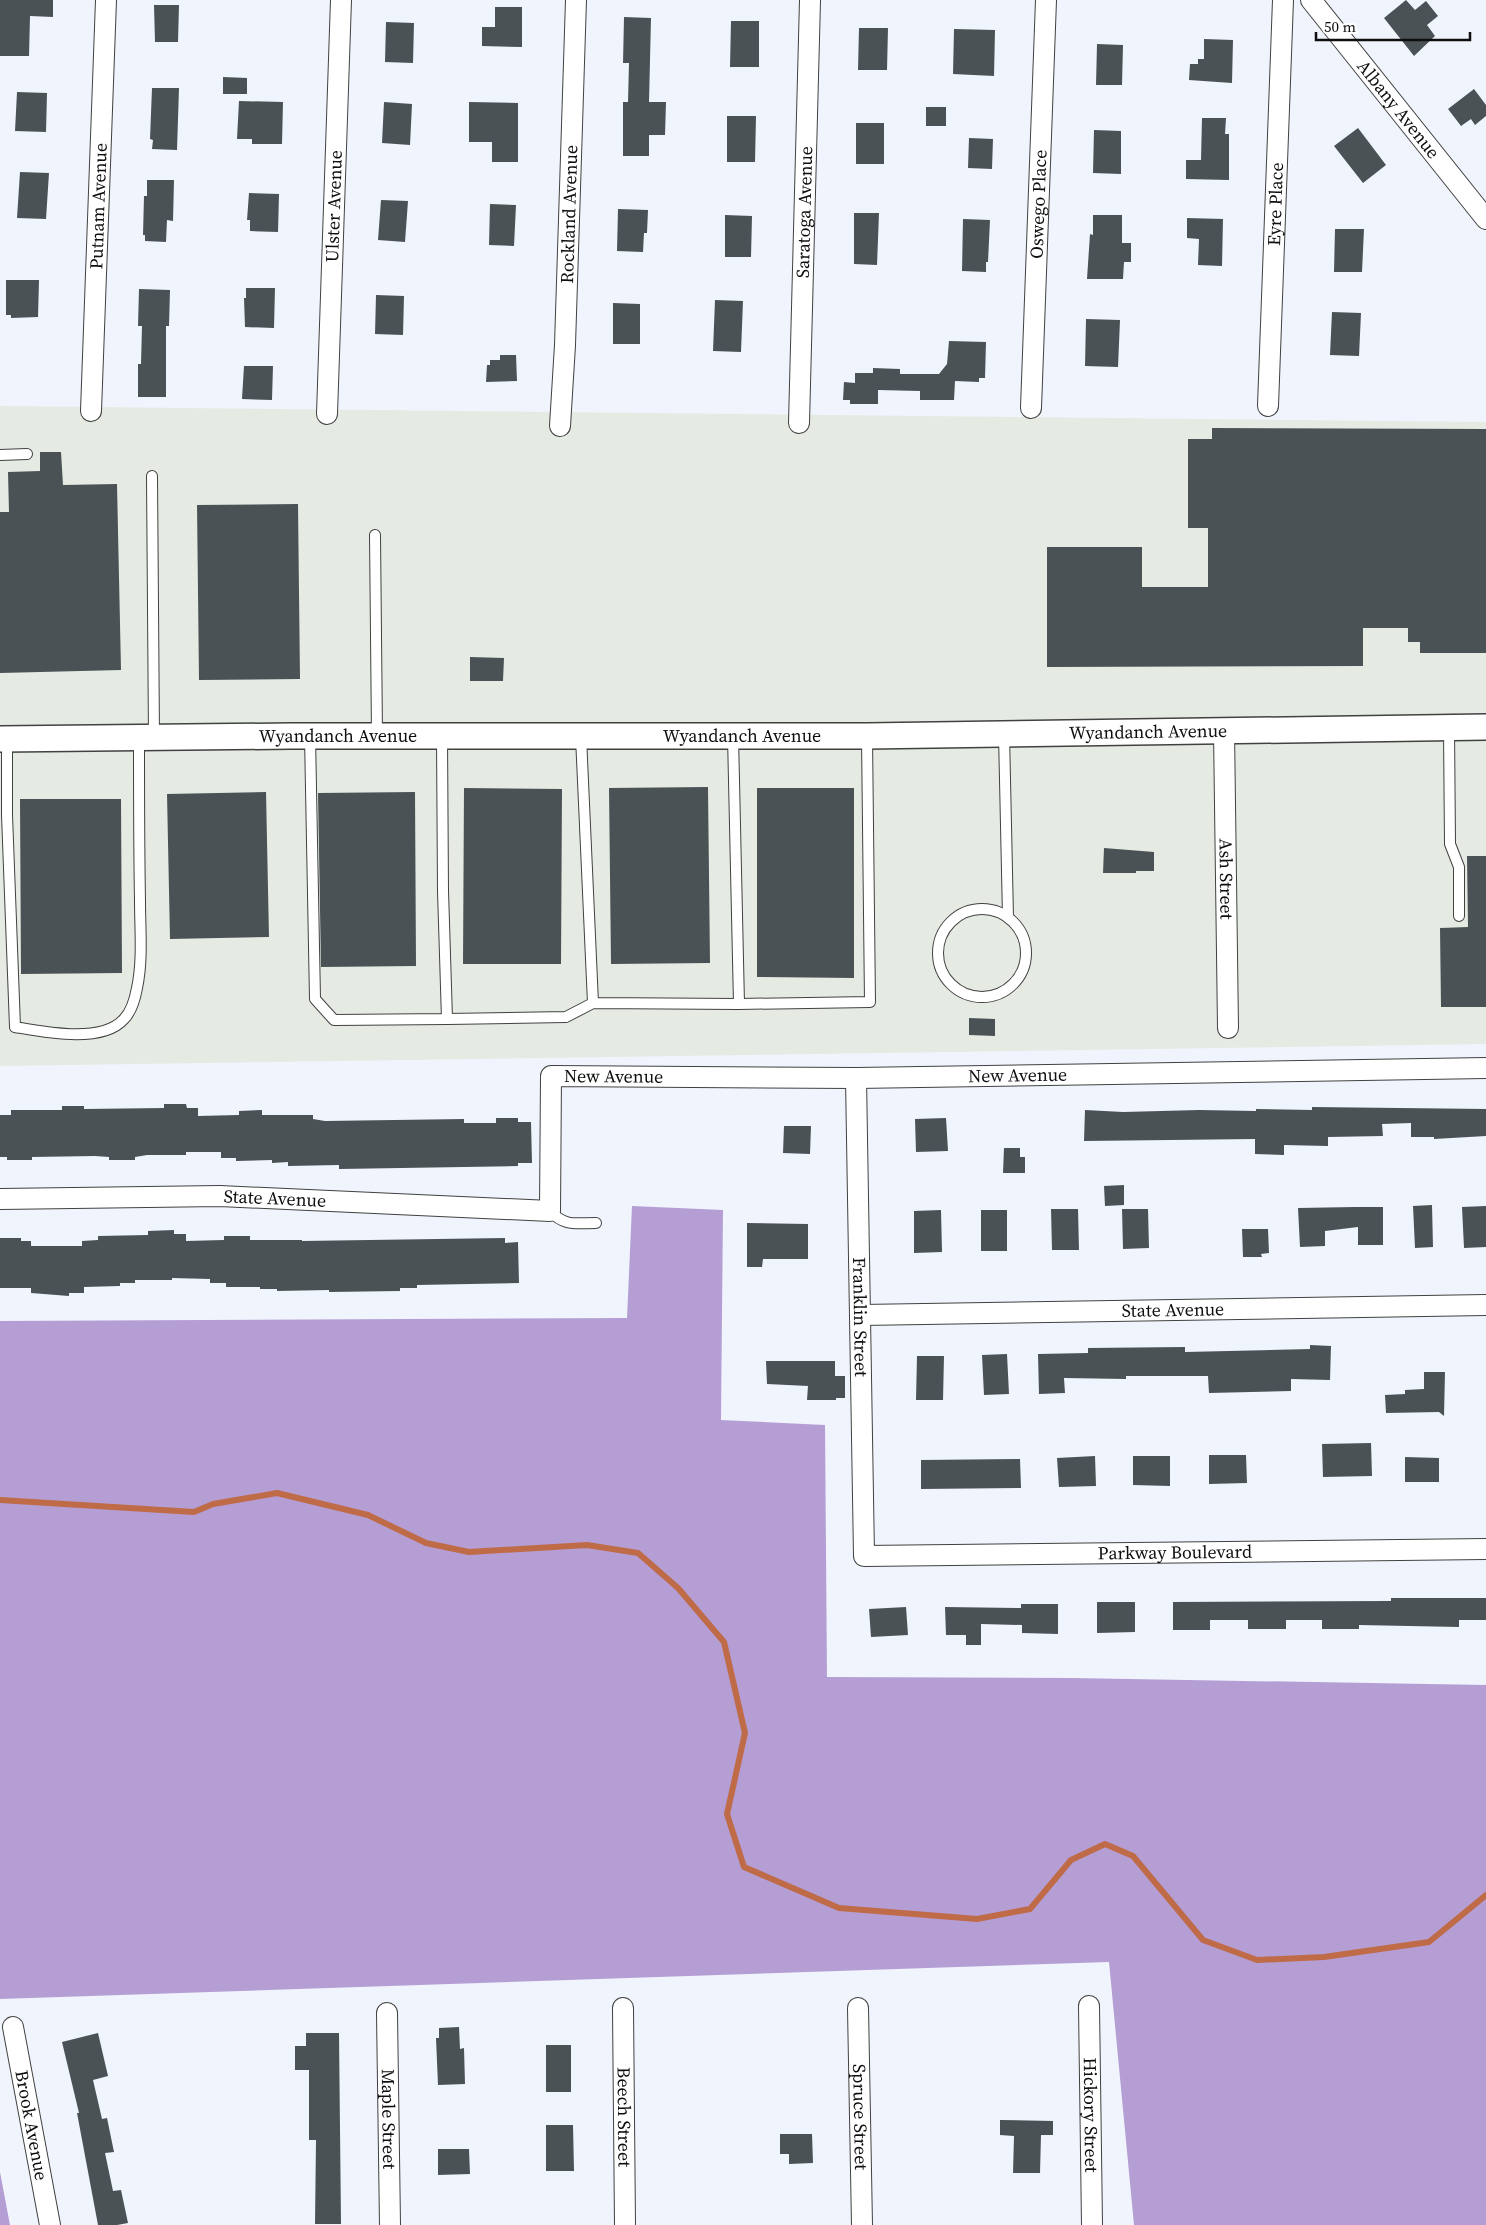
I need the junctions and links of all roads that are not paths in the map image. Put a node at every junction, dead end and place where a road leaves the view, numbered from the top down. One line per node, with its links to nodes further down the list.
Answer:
1 (106, 0): 11 (street, Putnam Avenue)
2 (340, 0): 12 (street, Ulster Avenue)
3 (576, 0): 14 (street, Rockland Avenue)
4 (810, 0): 13 (street, Saratoga Avenue)
5 (1046, 0): 10 (street, Oswego Place)
6 (1283, 0): 9 (street, Eyre Place)
7 (1311, 0): 8 (street, Albany Avenue)
8 (1486, 219)
9 (1268, 406)
10 (1031, 408)
11 (91, 411)
12 (327, 414)
13 (799, 423)
14 (560, 426)
15 (27, 454): 16 (lane)
16 (0, 455)
17 (152, 476): 29 (lane)
18 (374, 536): 24 (lane)
19 (1450, 727): 20 (street, Wyandanch Avenue); 21 (street, Wyandanch Avenue); 31 (lane)
20 (1486, 727)
21 (1224, 730): 22 (street, Wyandanch Avenue); 36 (street, Ash Street)
22 (1004, 734): 26 (street, Wyandanch Avenue); 32 (lane)
23 (310, 736): 24 (street, Wyandanch Avenue); 29 (street, Wyandanch Avenue); 35 (lane)
24 (377, 736): 27 (street, Wyandanch Avenue)
25 (733, 736): 26 (street, Wyandanch Avenue); 28 (street, Wyandanch Avenue); 34 (lane)
26 (867, 736): 34 (lane)
27 (442, 737): 28 (street, Wyandanch Avenue); 35 (lane)
28 (581, 737): 33 (lane)
29 (146, 738): 30 (street, Wyandanch Avenue); 30 (lane)
30 (4, 739)
31 (1459, 916)
32 (1008, 917): 32 (lane)
33 (592, 1003): 34 (lane); 35 (lane)
34 (739, 1004)
35 (447, 1019)
36 (1228, 1028)
37 (1486, 1068): 38 (street, New Avenue)
38 (856, 1078): 40 (street, New Avenue); 43 (street, Franklin Street)
39 (0, 1199): 40 (street, State Avenue)
40 (550, 1211): 41 (lane)
41 (596, 1223)
42 (1486, 1305): 43 (street, State Avenue)
43 (861, 1315): 45 (street, Franklin Street)
44 (1486, 1549): 45 (street, Parkway Boulevard)
45 (864, 1556)
46 (1089, 2006): 55 (street, Hickory Street)
47 (622, 2008): 53 (street, Beech Street)
48 (858, 2008): 54 (street, Spruce Street)
49 (387, 2014): 52 (street, Maple Street)
50 (13, 2026): 51 (street, Brook Avenue)
51 (50, 2225)
52 (390, 2225)
53 (626, 2225)
54 (862, 2225)
55 (1092, 2225)

